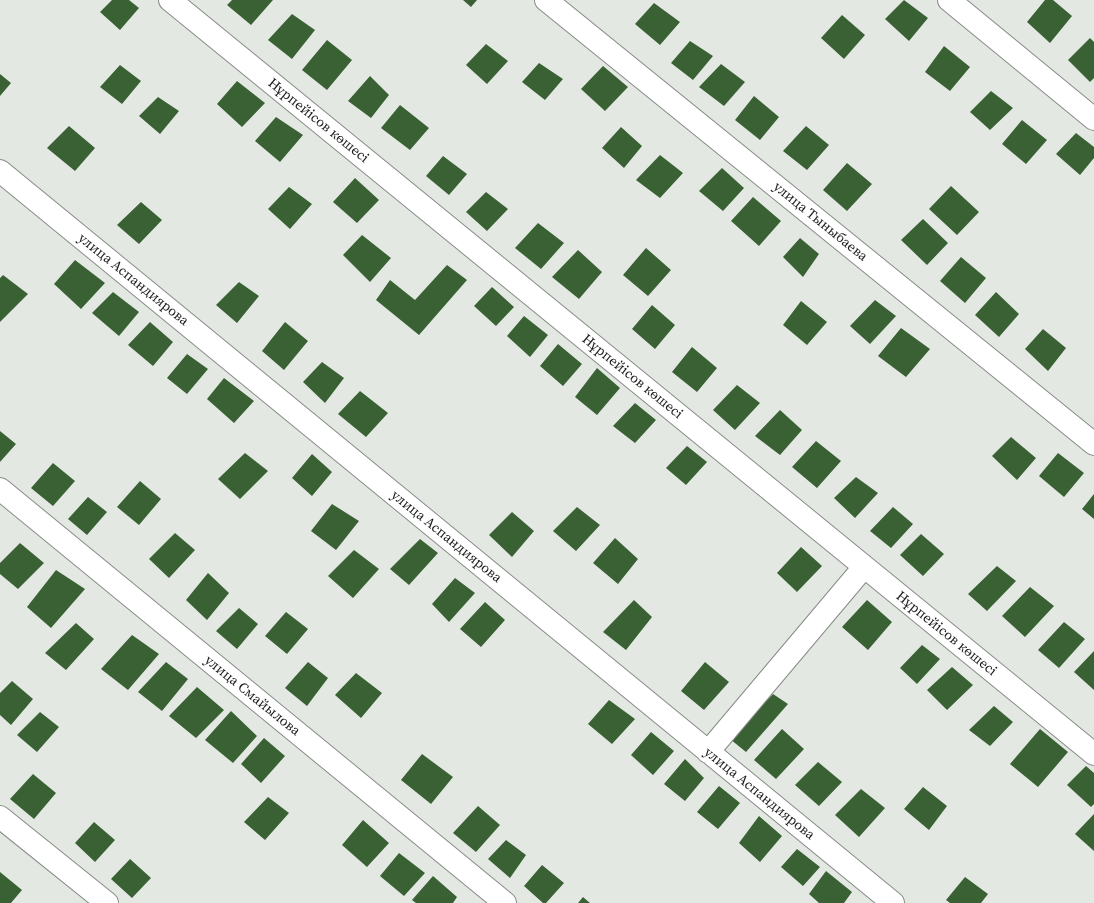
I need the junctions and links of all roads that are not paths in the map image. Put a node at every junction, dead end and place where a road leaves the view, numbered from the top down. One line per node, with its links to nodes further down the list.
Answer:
1 (170, 0): 8 (street, Нұрпейісов көшесі)
2 (546, 0): 6 (street, улица Тыныбаева)
3 (949, 0): 4 (street)
4 (1094, 119)
5 (0, 171): 9 (street, улица Аспандиярова)
6 (1094, 444)
7 (0, 490): 13 (street, улица Смайылова)
8 (864, 567): 9 (street); 10 (street, Нұрпейісов көшесі)
9 (708, 752): 14 (street, улица Аспандиярова)
10 (1094, 754)
11 (0, 817): 12 (street)
12 (106, 903)
13 (505, 903)
14 (893, 903)

